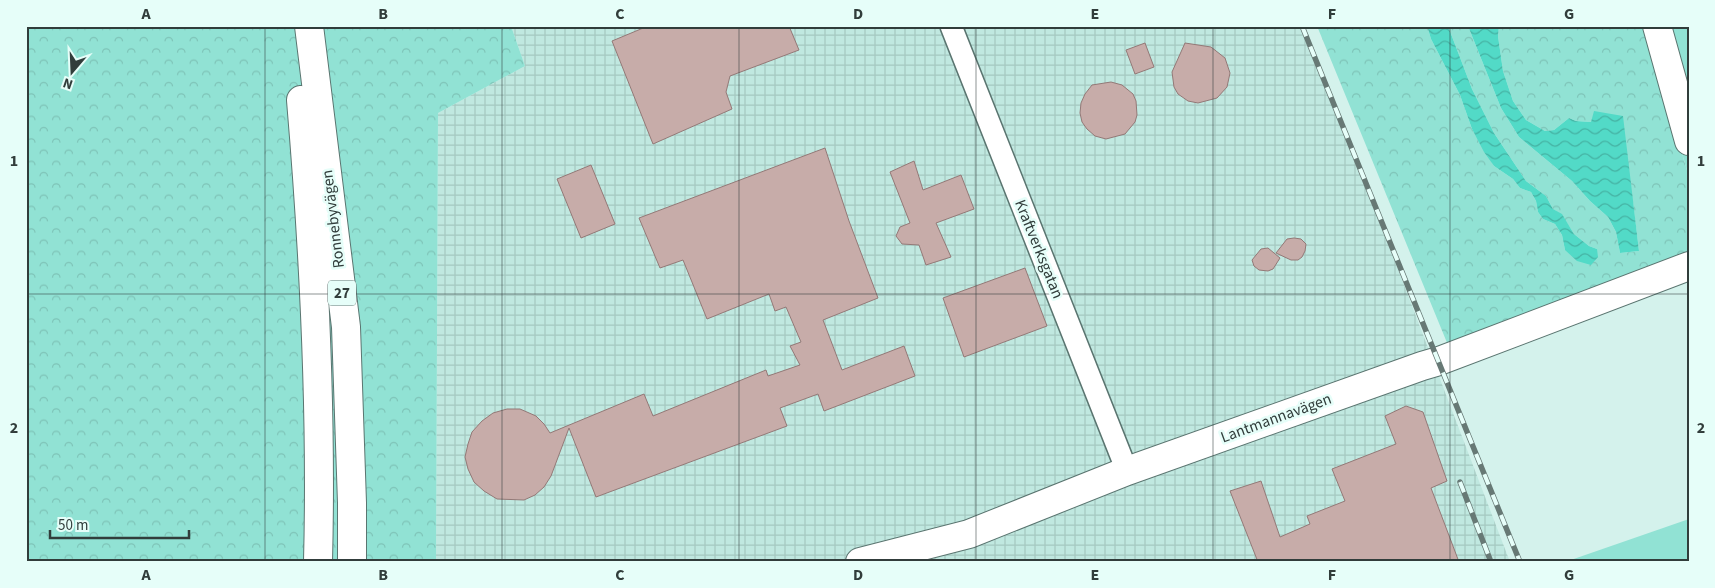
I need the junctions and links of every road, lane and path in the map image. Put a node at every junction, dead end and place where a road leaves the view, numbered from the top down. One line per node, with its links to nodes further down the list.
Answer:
1 (294, 26): 8 (main road, Ronnebyvägen / 27)
2 (309, 26): 9 (main road, Ronnebyvägen / 27)
3 (951, 26): 7 (street, Kraftverksgatan)
4 (1657, 26): 5 (main road)
5 (1689, 141)
6 (1689, 266): 7 (main road, Lantmannavägen)
7 (1127, 471): 10 (main road, Lantmannavägen)
8 (318, 562)
9 (352, 562)
10 (860, 562)

